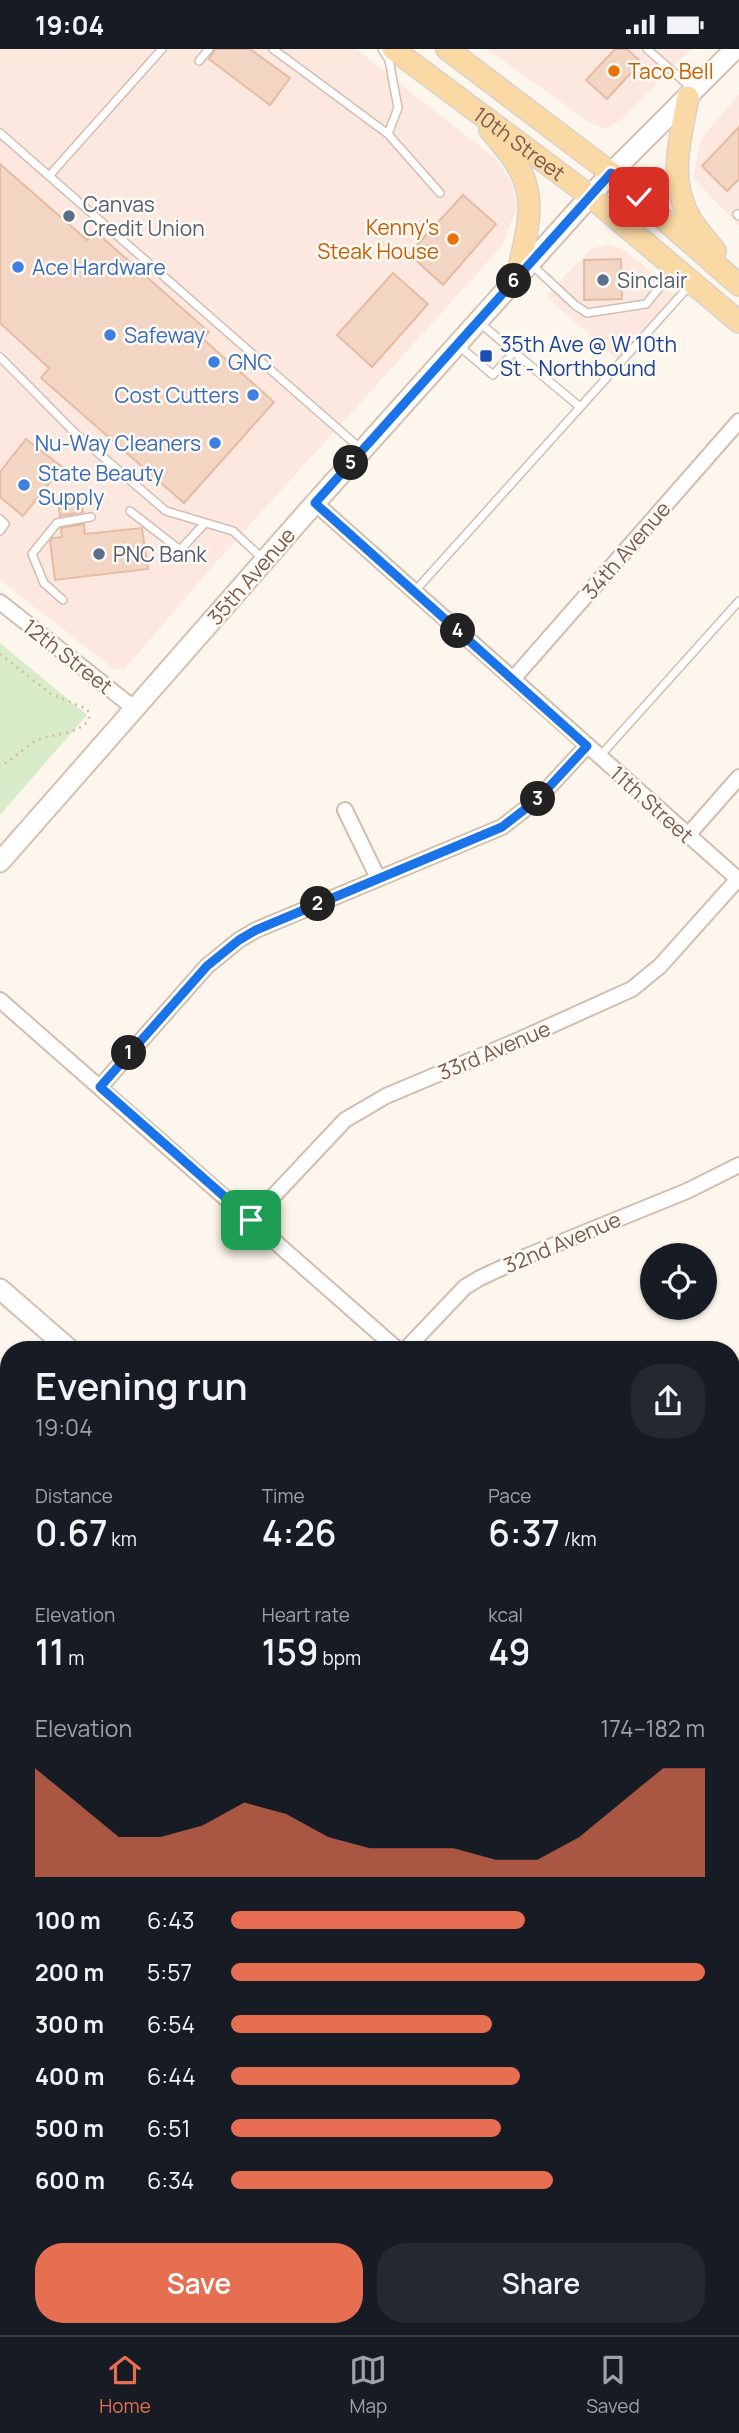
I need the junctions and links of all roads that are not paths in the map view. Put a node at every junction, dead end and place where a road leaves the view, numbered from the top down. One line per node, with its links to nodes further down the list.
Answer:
1 (162, 49): 15 (lane)
2 (209, 49): 9 (lane)
3 (273, 49): 13 (lane)
4 (382, 49): 13 (lane)
5 (393, 49): 11 (main road, 10th Street)
6 (447, 49): 14 (main road, 10th Street)
7 (647, 49): 10 (lane)
8 (735, 49): 10 (main road, 35th Avenue)
9 (199, 61)
10 (692, 94): 14 (main road, 35th Avenue); 21 (main road)
11 (468, 104): 17 (main road, 10th Street); 19 (main road)
12 (0, 133): 15 (lane)
13 (388, 134): 16 (lane)
14 (611, 173): 17 (main road, 35th Avenue); 21 (main road, 10th Street)
15 (49, 176): 29 (lane)
16 (440, 193)
17 (590, 196): 18 (main road, 10th Street); 19 (main road, 35th Avenue)
18 (676, 268): 19 (lane); 20 (main road, 10th Street)
19 (524, 270): 22 (main road, 35th Avenue)
20 (692, 282): 23 (main road, 10th Street); 27 (lane)
21 (739, 284)
22 (478, 321): 24 (main road, 35th Avenue); 25 (lane)
23 (739, 322)
24 (457, 344): 25 (lane); 29 (main road, 35th Avenue)
25 (514, 352): 27 (lane)
26 (0, 357): 34 (lane)
27 (580, 408): 37 (lane)
28 (739, 421): 41 (street, 34th Avenue)
29 (363, 450): 30 (main road, 35th Avenue)
30 (315, 503): 36 (main road, 35th Avenue); 37 (street, 11th Street)
31 (130, 511): 34 (lane)
32 (91, 517): 38 (lane)
33 (0, 519): 35 (lane)
34 (205, 523): 36 (lane)
35 (0, 531)
36 (265, 561): 42 (main road, 35th Avenue)
37 (414, 592): 41 (street, 11th Street)
38 (63, 600)
39 (739, 601): 44 (lane)
40 (0, 602): 42 (street, 12th Street)
41 (513, 679): 43 (street, 11th Street)
42 (135, 709): 48 (main road, 35th Avenue)
43 (587, 746): 44 (street, 11th Street); 49 (street)
44 (599, 757): 47 (street, 11th Street)
45 (739, 777): 47 (street)
46 (345, 810): 49 (street)
47 (688, 835): 50 (street, 11th Street)
48 (0, 862)
49 (378, 878): 52 (street)
50 (738, 880): 54 (street, 33rd Avenue)
51 (0, 1000): 52 (street)
52 (100, 1087): 54 (street)
53 (739, 1165): 58 (street, 32nd Avenue)
54 (251, 1220): 57 (street)
55 (0, 1289): 56 (main road)
56 (60, 1341)
57 (388, 1341)
58 (414, 1341)

